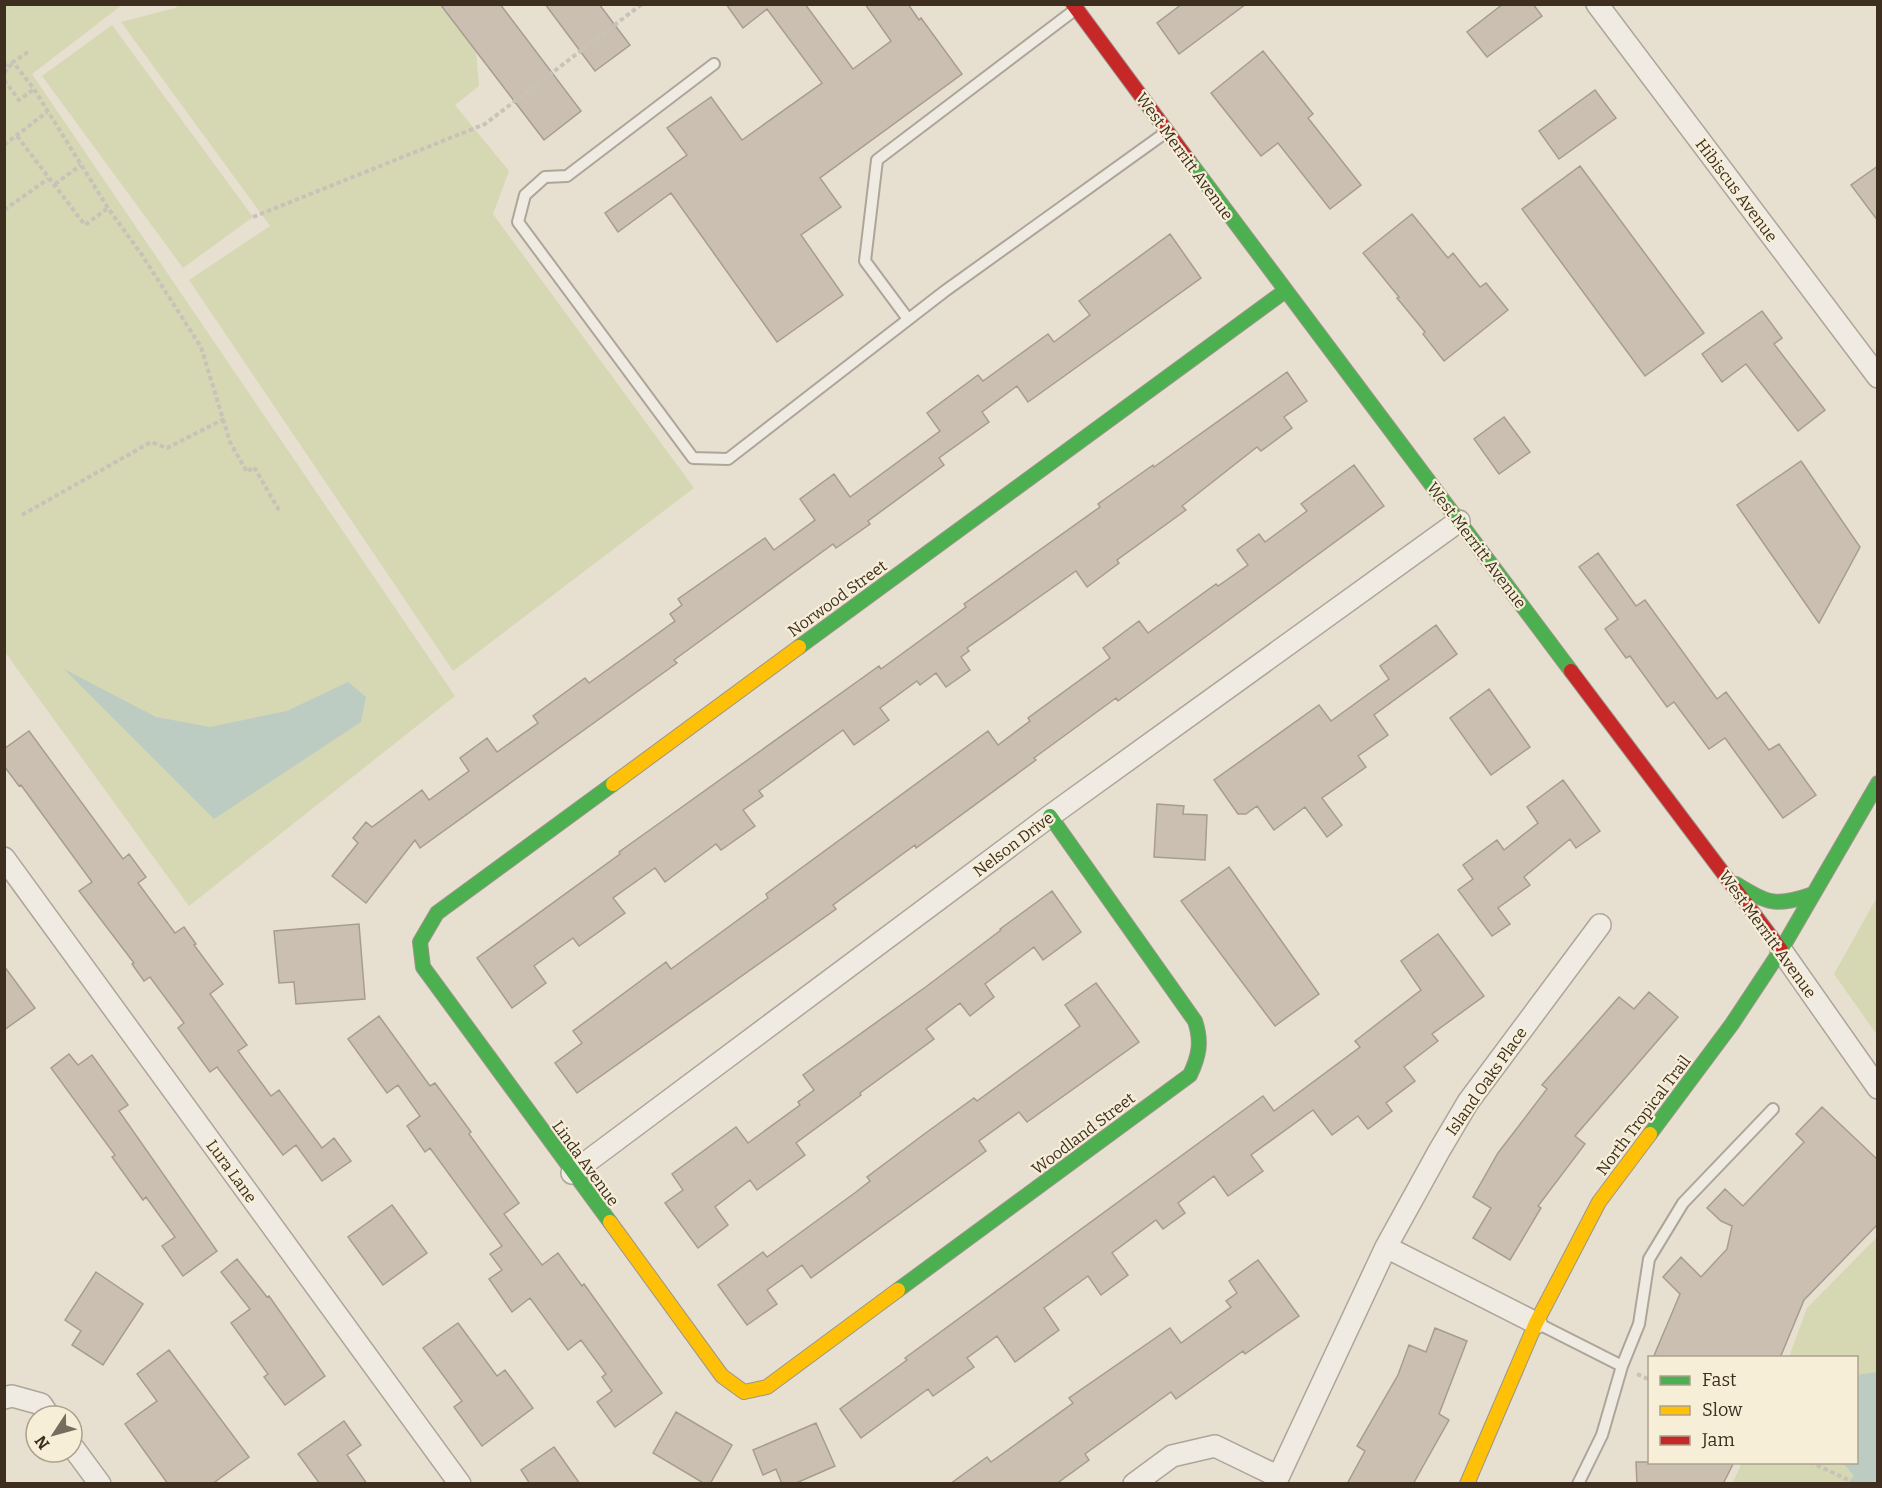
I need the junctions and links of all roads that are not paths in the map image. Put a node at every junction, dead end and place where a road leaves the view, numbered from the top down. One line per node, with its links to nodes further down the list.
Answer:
1 (1597, 4): 7 (street, Hibiscus Avenue)
2 (1074, 7): 4 (street, West Merritt Avenue); 6 (lane)
3 (714, 64): 6 (lane)
4 (1168, 131): 5 (street, West Merritt Avenue); 6 (lane)
5 (1285, 291): 8 (street, West Merritt Avenue); 15 (street, Norwood Street)
6 (908, 319)
7 (1878, 376)
8 (1459, 521): 10 (street, Nelson Drive); 12 (street, West Merritt Avenue)
9 (1878, 783): 13 (street, North Tropical Trail)
10 (1050, 816): 19 (street, Nelson Drive); 23 (street, Woodland Street)
11 (4, 858): 29 (street, Lura Lane)
12 (1728, 879): 13 (street); 16 (street, West Merritt Avenue)
13 (1813, 894): 16 (street, North Tropical Trail)
14 (1600, 925): 20 (street, Island Oaks Place)
15 (420, 942): 19 (street, Linda Avenue)
16 (1781, 950): 17 (street, West Merritt Avenue); 21 (street, North Tropical Trail)
17 (1878, 1088)
18 (1773, 1109): 22 (lane)
19 (572, 1173): 23 (street, Linda Avenue)
20 (1386, 1247): 21 (street); 27 (street, Island Oaks Place)
21 (1536, 1323): 22 (lane); 31 (street, North Tropical Trail)
22 (1622, 1366): 32 (lane)
23 (744, 1392)
24 (4, 1398): 25 (street)
25 (41, 1404)
26 (84, 1463): 28 (street)
27 (1276, 1480): 30 (street)
28 (99, 1484)
29 (460, 1484)
30 (1134, 1484)
31 (1467, 1484)
32 (1578, 1484)

